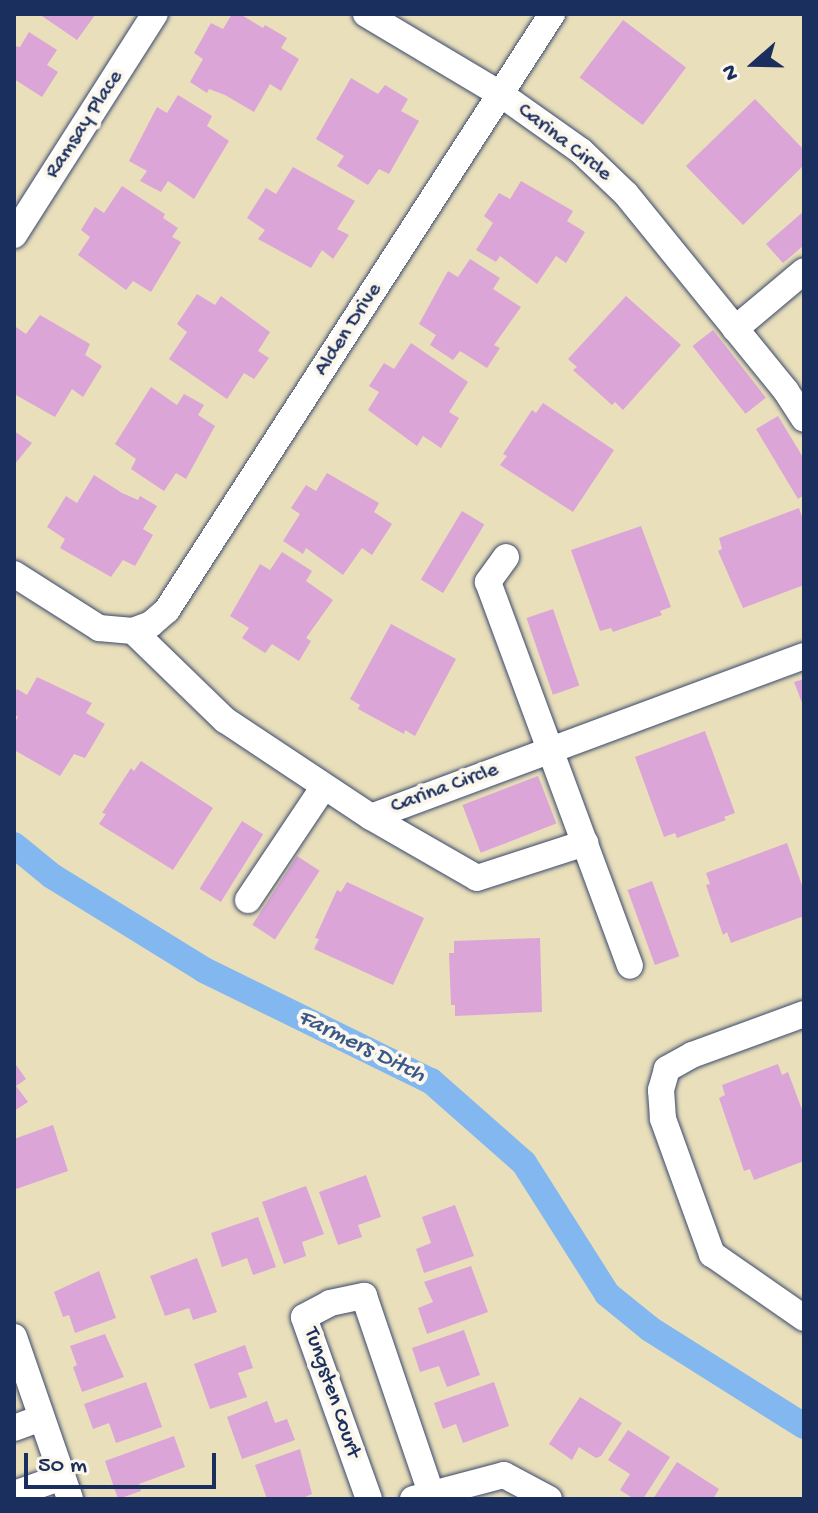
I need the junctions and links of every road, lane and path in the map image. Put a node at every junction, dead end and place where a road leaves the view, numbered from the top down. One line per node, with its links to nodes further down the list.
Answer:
1 (155, 14): 5 (street, Ramsay Place)
2 (366, 14): 4 (street, Carina Circle)
3 (552, 14): 4 (street, Alden Drive)
4 (502, 95): 7 (street, Carina Circle); 11 (street, Alden Drive)
5 (14, 235)
6 (804, 271): 7 (street)
7 (735, 329): 8 (street, Carina Circle)
8 (804, 419)
9 (506, 557): 13 (street)
10 (14, 574): 11 (street)
11 (133, 631): 14 (street, Carina Circle)
12 (804, 656): 13 (street, Carina Circle)
13 (551, 750): 15 (street, Carina Circle); 16 (street)
14 (323, 788): 15 (street, Carina Circle); 17 (street)
15 (371, 817): 16 (street)
16 (585, 843): 18 (street)
17 (248, 900)
18 (630, 966)
19 (804, 1014): 20 (street)
20 (804, 1318)
21 (14, 1337): 22 (street)
22 (41, 1418): 23 (street); 24 (street)
23 (14, 1428)
24 (66, 1488): 25 (street)
25 (14, 1494)
26 (425, 1497): 27 (street, Tungsten Court); 28 (street)
27 (369, 1499)
28 (549, 1499)

